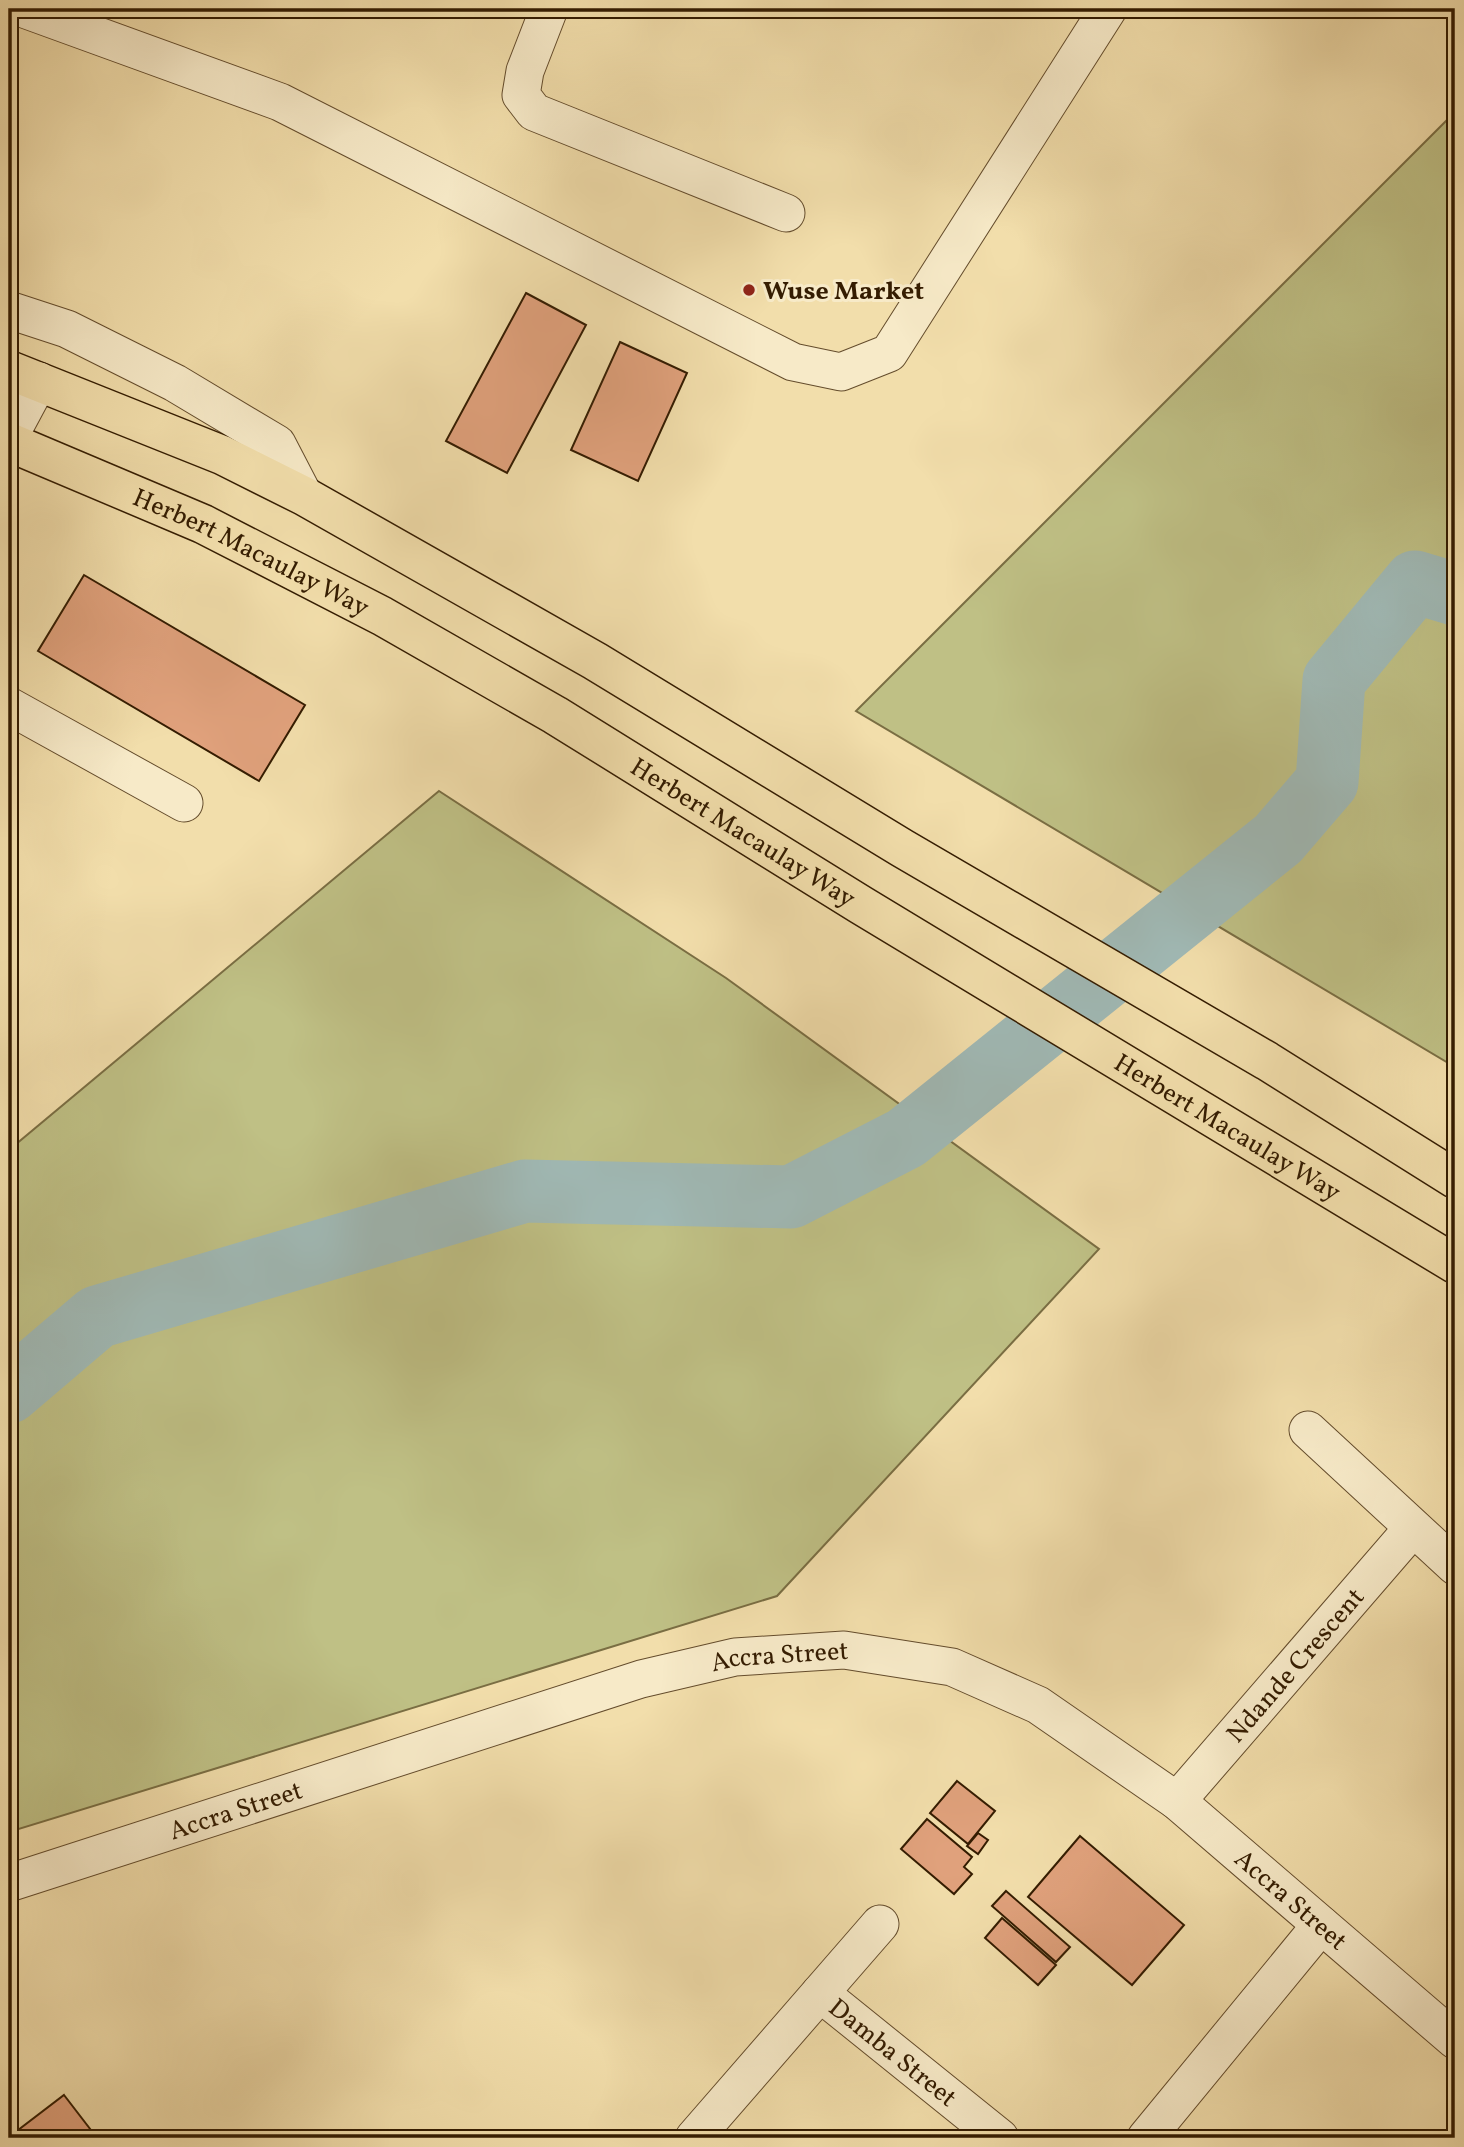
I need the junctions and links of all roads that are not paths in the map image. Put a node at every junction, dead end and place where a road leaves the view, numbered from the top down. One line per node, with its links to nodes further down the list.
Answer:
1 (24, 9): 3 (street)
2 (549, 9): 4 (street)
3 (1108, 9)
4 (786, 213)
5 (9, 310): 8 (street)
6 (24, 375): 7 (street); 8 (main road)
7 (9, 440): 12 (main road, Herbert Macaulay Way)
8 (304, 496): 11 (main road)
9 (9, 706): 10 (street)
10 (184, 803)
11 (1455, 1179)
12 (1455, 1264)
13 (1308, 1430): 14 (street)
14 (1413, 1528): 15 (street); 16 (street, Ndande Crescent)
15 (1455, 1566)
16 (1177, 1801): 17 (street, Accra Street); 19 (street, Accra Street)
17 (9, 1883)
18 (880, 1924): 20 (street)
19 (1321, 1925): 21 (street, Accra Street); 24 (street)
20 (820, 1993): 22 (street); 23 (street, Damba Street)
21 (1455, 2040)
22 (694, 2138)
23 (1000, 2138)
24 (1146, 2138)

